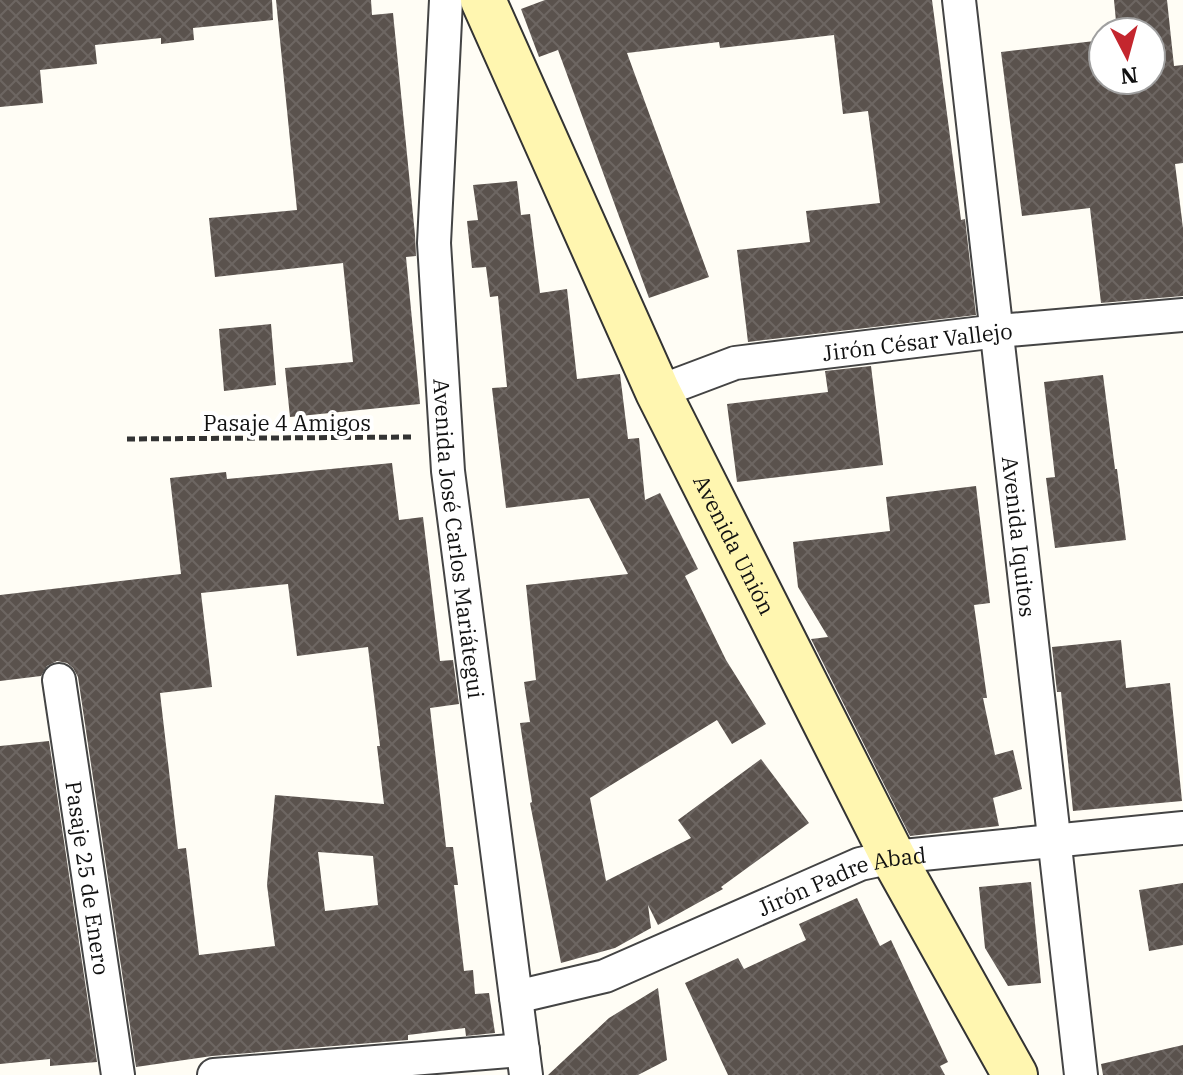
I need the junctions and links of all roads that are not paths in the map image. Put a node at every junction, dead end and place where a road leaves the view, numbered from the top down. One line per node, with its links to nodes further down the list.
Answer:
1 (446, 0): 11 (street, Avenida José Carlos Mariátegui)
2 (483, 0): 6 (main road, Avenida Unión)
3 (959, 0): 5 (street, Avenida Iquitos)
4 (1183, 315): 5 (street, Jirón César Vallejo)
5 (998, 331): 6 (street, Jirón César Vallejo); 9 (street, Avenida Iquitos)
6 (658, 392): 10 (main road, Avenida Unión)
7 (59, 680): 13 (street, Pasaje 25 de Enero)
8 (1183, 828): 9 (street, Jirón Padre Abad)
9 (1056, 840): 10 (street, Jirón Padre Abad); 16 (street, Avenida Iquitos)
10 (893, 857): 11 (street, Jirón Padre Abad); 15 (main road, Avenida Unión)
11 (516, 997): 12 (street, Avenida José Carlos Mariátegui)
12 (524, 1063): 14 (street)
13 (118, 1075)
14 (214, 1075)
15 (1015, 1075)
16 (1081, 1075)

